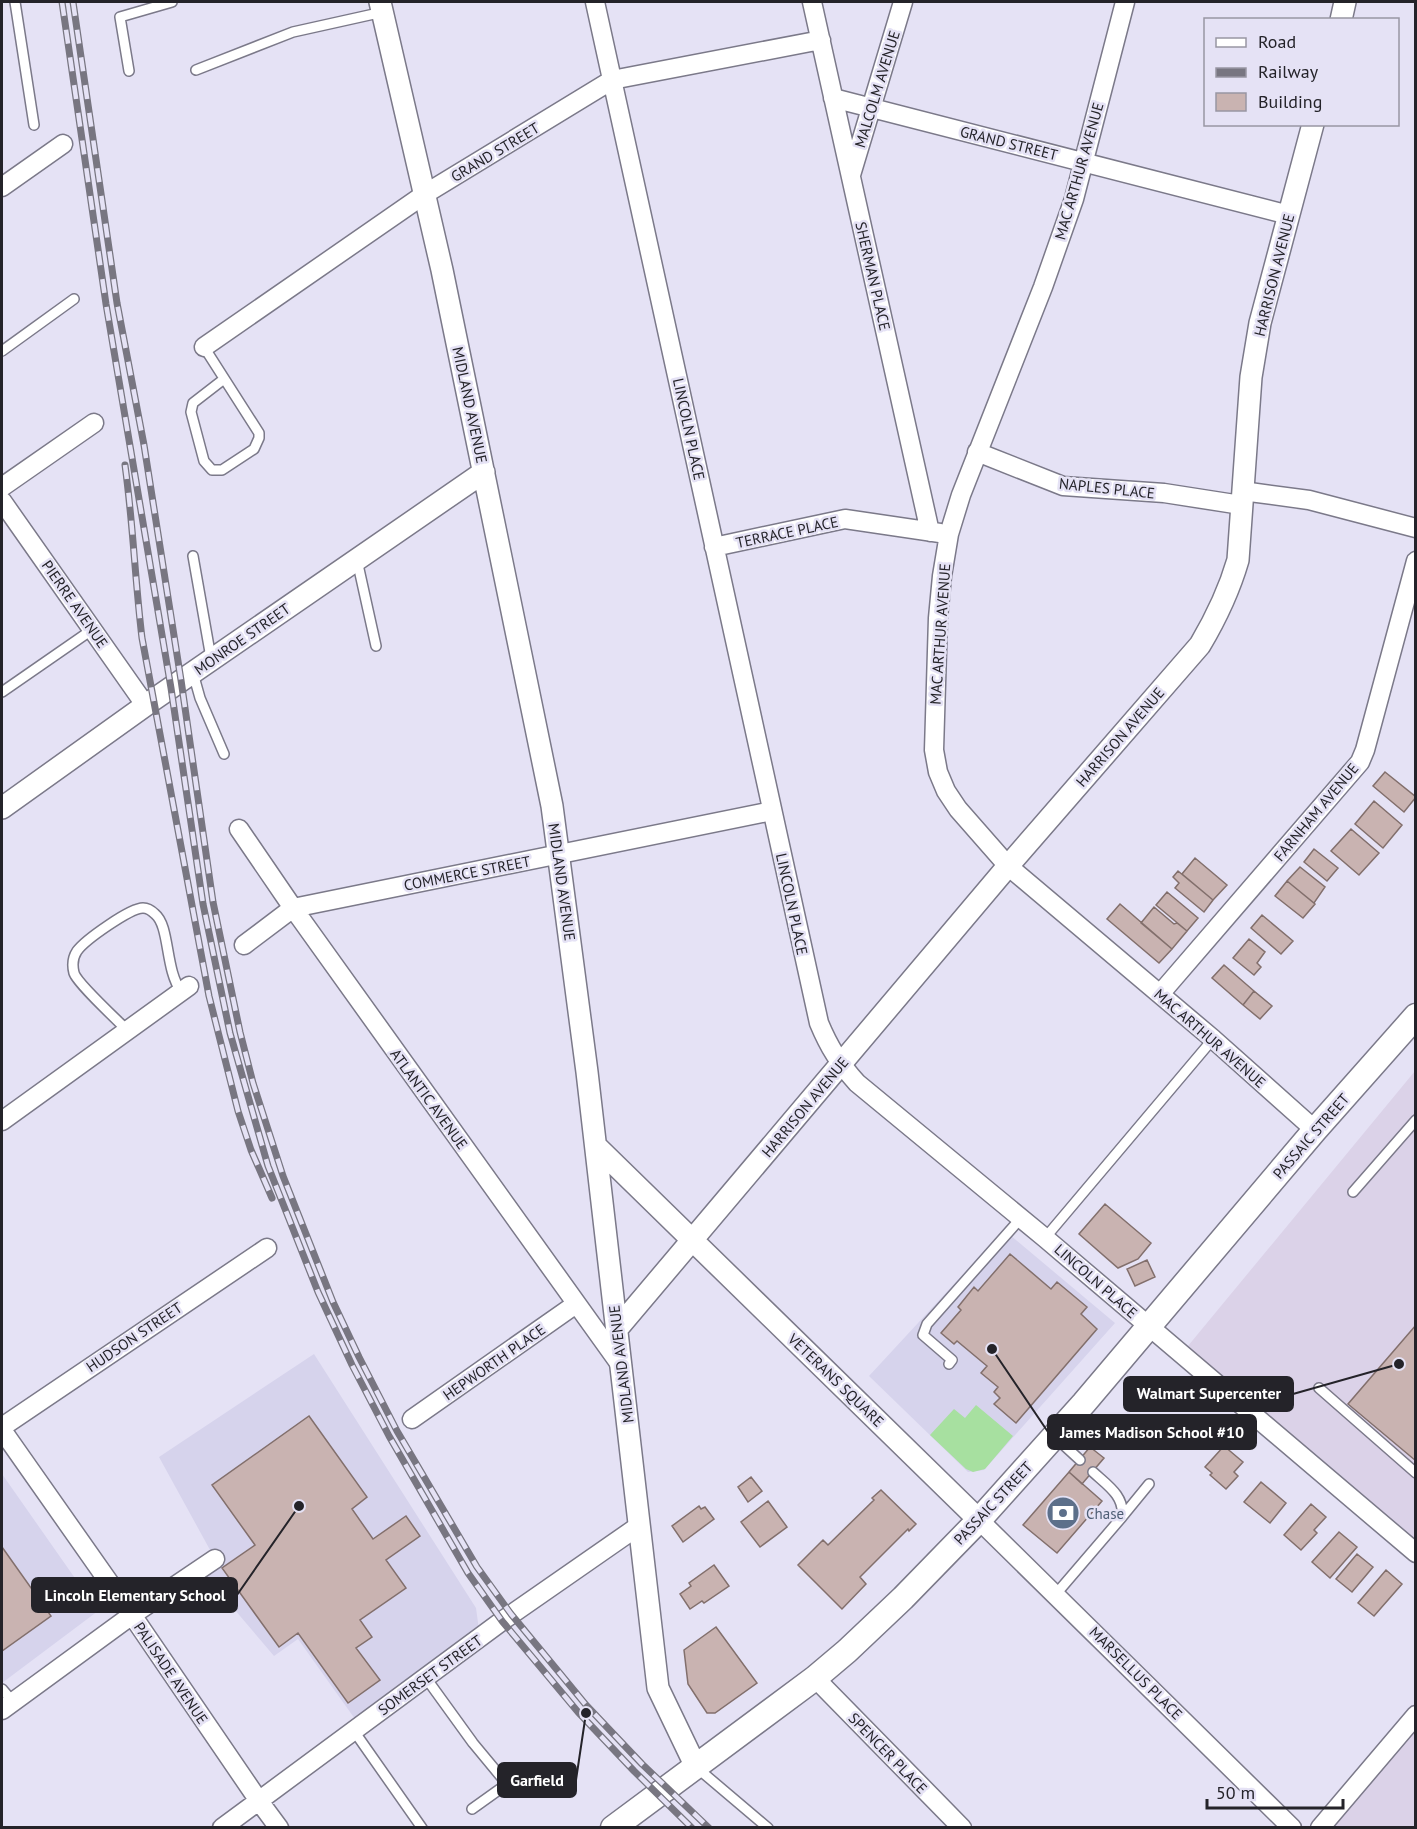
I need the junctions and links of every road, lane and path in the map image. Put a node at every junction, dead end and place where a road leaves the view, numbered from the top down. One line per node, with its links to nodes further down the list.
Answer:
1 (15, 2): 16 (lane)
2 (172, 2): 11 (lane)
3 (595, 2): 13 (street, LINCOLN PLACE)
4 (812, 2): 10 (street, SHERMAN PLACE)
5 (903, 2): 15 (street, MALCOLM AVENUE)
6 (1125, 2): 19 (street, MAC ARTHUR AVENUE)
7 (1345, 2): 9 (street)
8 (382, 7): 12 (lane); 22 (street, MIDLAND AVENUE)
9 (1341, 18)
10 (821, 40): 13 (street, GRAND STREET); 14 (street, SHERMAN PLACE)
11 (129, 70)
12 (196, 70)
13 (612, 80): 22 (street, GRAND STREET); 36 (street, LINCOLN PLACE)
14 (834, 98): 15 (street, GRAND STREET); 20 (street, SHERMAN PLACE)
15 (871, 108): 19 (street, GRAND STREET); 20 (street, MALCOLM AVENUE)
16 (34, 125)
17 (1312, 126): 23 (street, HARRISON AVENUE)
18 (63, 144): 21 (street)
19 (1084, 162): 23 (street, GRAND STREET); 29 (street, MAC ARTHUR AVENUE)
20 (851, 177): 34 (street, SHERMAN PLACE)
21 (2, 187)
22 (425, 194): 25 (street, GRAND STREET); 30 (street, MIDLAND AVENUE)
23 (1289, 215): 31 (street, HARRISON AVENUE)
24 (74, 299): 26 (lane)
25 (204, 347): 27 (lane)
26 (2, 351)
27 (224, 379): 27 (lane)
28 (94, 423): 32 (street)
29 (978, 452): 31 (street, NAPLES PLACE); 35 (street, MAC ARTHUR AVENUE)
30 (484, 472): 38 (street, MONROE STREET); 50 (street, MIDLAND AVENUE)
31 (1242, 498): 33 (street, NAPLES PLACE); 51 (street, HARRISON AVENUE)
32 (2, 499): 40 (street, PIERRE AVENUE)
33 (1416, 528)
34 (930, 532): 35 (street); 36 (street, TERRACE PLACE)
35 (950, 534): 51 (street, MAC ARTHUR AVENUE)
36 (714, 547): 48 (street, LINCOLN PLACE)
37 (193, 556): 42 (lane)
38 (357, 560): 41 (lane); 42 (street, MONROE STREET)
39 (1416, 561): 55 (street, FARNHAM AVENUE)
40 (93, 629): 44 (lane); 45 (street, PIERRE AVENUE)
41 (376, 646)
42 (211, 661): 43 (street, MONROE STREET)
43 (193, 673): 45 (street, MONROE STREET); 46 (lane)
44 (2, 692)
45 (146, 706): 47 (street, MONROE STREET)
46 (224, 753)
47 (2, 807)
48 (772, 811): 50 (street, COMMERCE STREET); 59 (street, LINCOLN PLACE)
49 (239, 829): 52 (street, ATLANTIC AVENUE)
50 (558, 854): 52 (street, COMMERCE STREET); 63 (street, MIDLAND AVENUE)
51 (1008, 866): 55 (street, MAC ARTHUR AVENUE); 59 (street, HARRISON AVENUE)
52 (293, 908): 53 (street, COMMERCE STREET); 69 (street, ATLANTIC AVENUE)
53 (244, 945)
54 (185, 989): 57 (street); 57 (lane)
55 (1160, 994): 58 (street, MAC ARTHUR AVENUE)
56 (1416, 1017): 62 (main road, PASSAIC STREET)
57 (127, 1030): 61 (street)
58 (1213, 1040): 62 (street, MAC ARTHUR AVENUE); 66 (lane)
59 (841, 1065): 65 (street, LINCOLN PLACE); 67 (street, HARRISON AVENUE)
60 (1416, 1120): 64 (lane)
61 (2, 1121)
62 (1315, 1130): 70 (main road, PASSAIC STREET)
63 (596, 1146): 67 (street, VETERANS SQUARE); 71 (street, MIDLAND AVENUE)
64 (1353, 1192)
65 (1021, 1218): 66 (street, LINCOLN PLACE); 72 (lane)
66 (1045, 1238): 70 (street, LINCOLN PLACE)
67 (693, 1240): 71 (street); 83 (street, VETERANS SQUARE)
68 (267, 1248): 76 (street, HUDSON STREET)
69 (576, 1304): 73 (street, ATLANTIC AVENUE); 75 (street, HEPWORTH PLACE)
70 (1148, 1326): 77 (main road, PASSAIC STREET); 85 (street, LINCOLN PLACE)
71 (617, 1329): 73 (street, MIDLAND AVENUE)
72 (949, 1364)
73 (622, 1367): 84 (street, MIDLAND AVENUE)
74 (1319, 1388): 80 (lane)
75 (412, 1419)
76 (2, 1429): 88 (street, PALISADE AVENUE)
77 (1054, 1436): 78 (lane); 83 (main road, PASSAIC STREET)
78 (1080, 1460)
79 (1093, 1472): 82 (lane)
80 (1416, 1473)
81 (1149, 1484): 82 (lane)
82 (1122, 1517): 87 (lane)
83 (979, 1520): 87 (street, MARSELLUS PLACE); 90 (main road, PASSAIC STREET)
84 (640, 1525): 89 (street, SOMERSET STREET); 94 (street, MIDLAND AVENUE)
85 (1416, 1553)
86 (215, 1559): 88 (street)
87 (1056, 1594): 105 (street, MARSELLUS PLACE)
88 (132, 1615): 91 (street); 97 (street, PALISADE AVENUE)
89 (426, 1678): 93 (street, SOMERSET STREET); 96 (lane)
90 (815, 1678): 94 (main road, PASSAIC STREET); 104 (street, SPENCER PLACE)
91 (5, 1700)
92 (1416, 1715): 106 (street)
93 (354, 1731): 97 (street, SOMERSET STREET); 102 (lane)
94 (696, 1767): 99 (main road, PASSAIC STREET); 103 (lane)
95 (531, 1769): 96 (lane)
96 (507, 1784): 98 (lane)
97 (259, 1801): 100 (street, SOMERSET STREET); 101 (street, PALISADE AVENUE)
98 (472, 1809)
99 (627, 1823)
100 (222, 1827)
101 (279, 1827)
102 (422, 1827)
103 (768, 1827)
104 (962, 1827)
105 (1292, 1827)
106 (1320, 1827)

